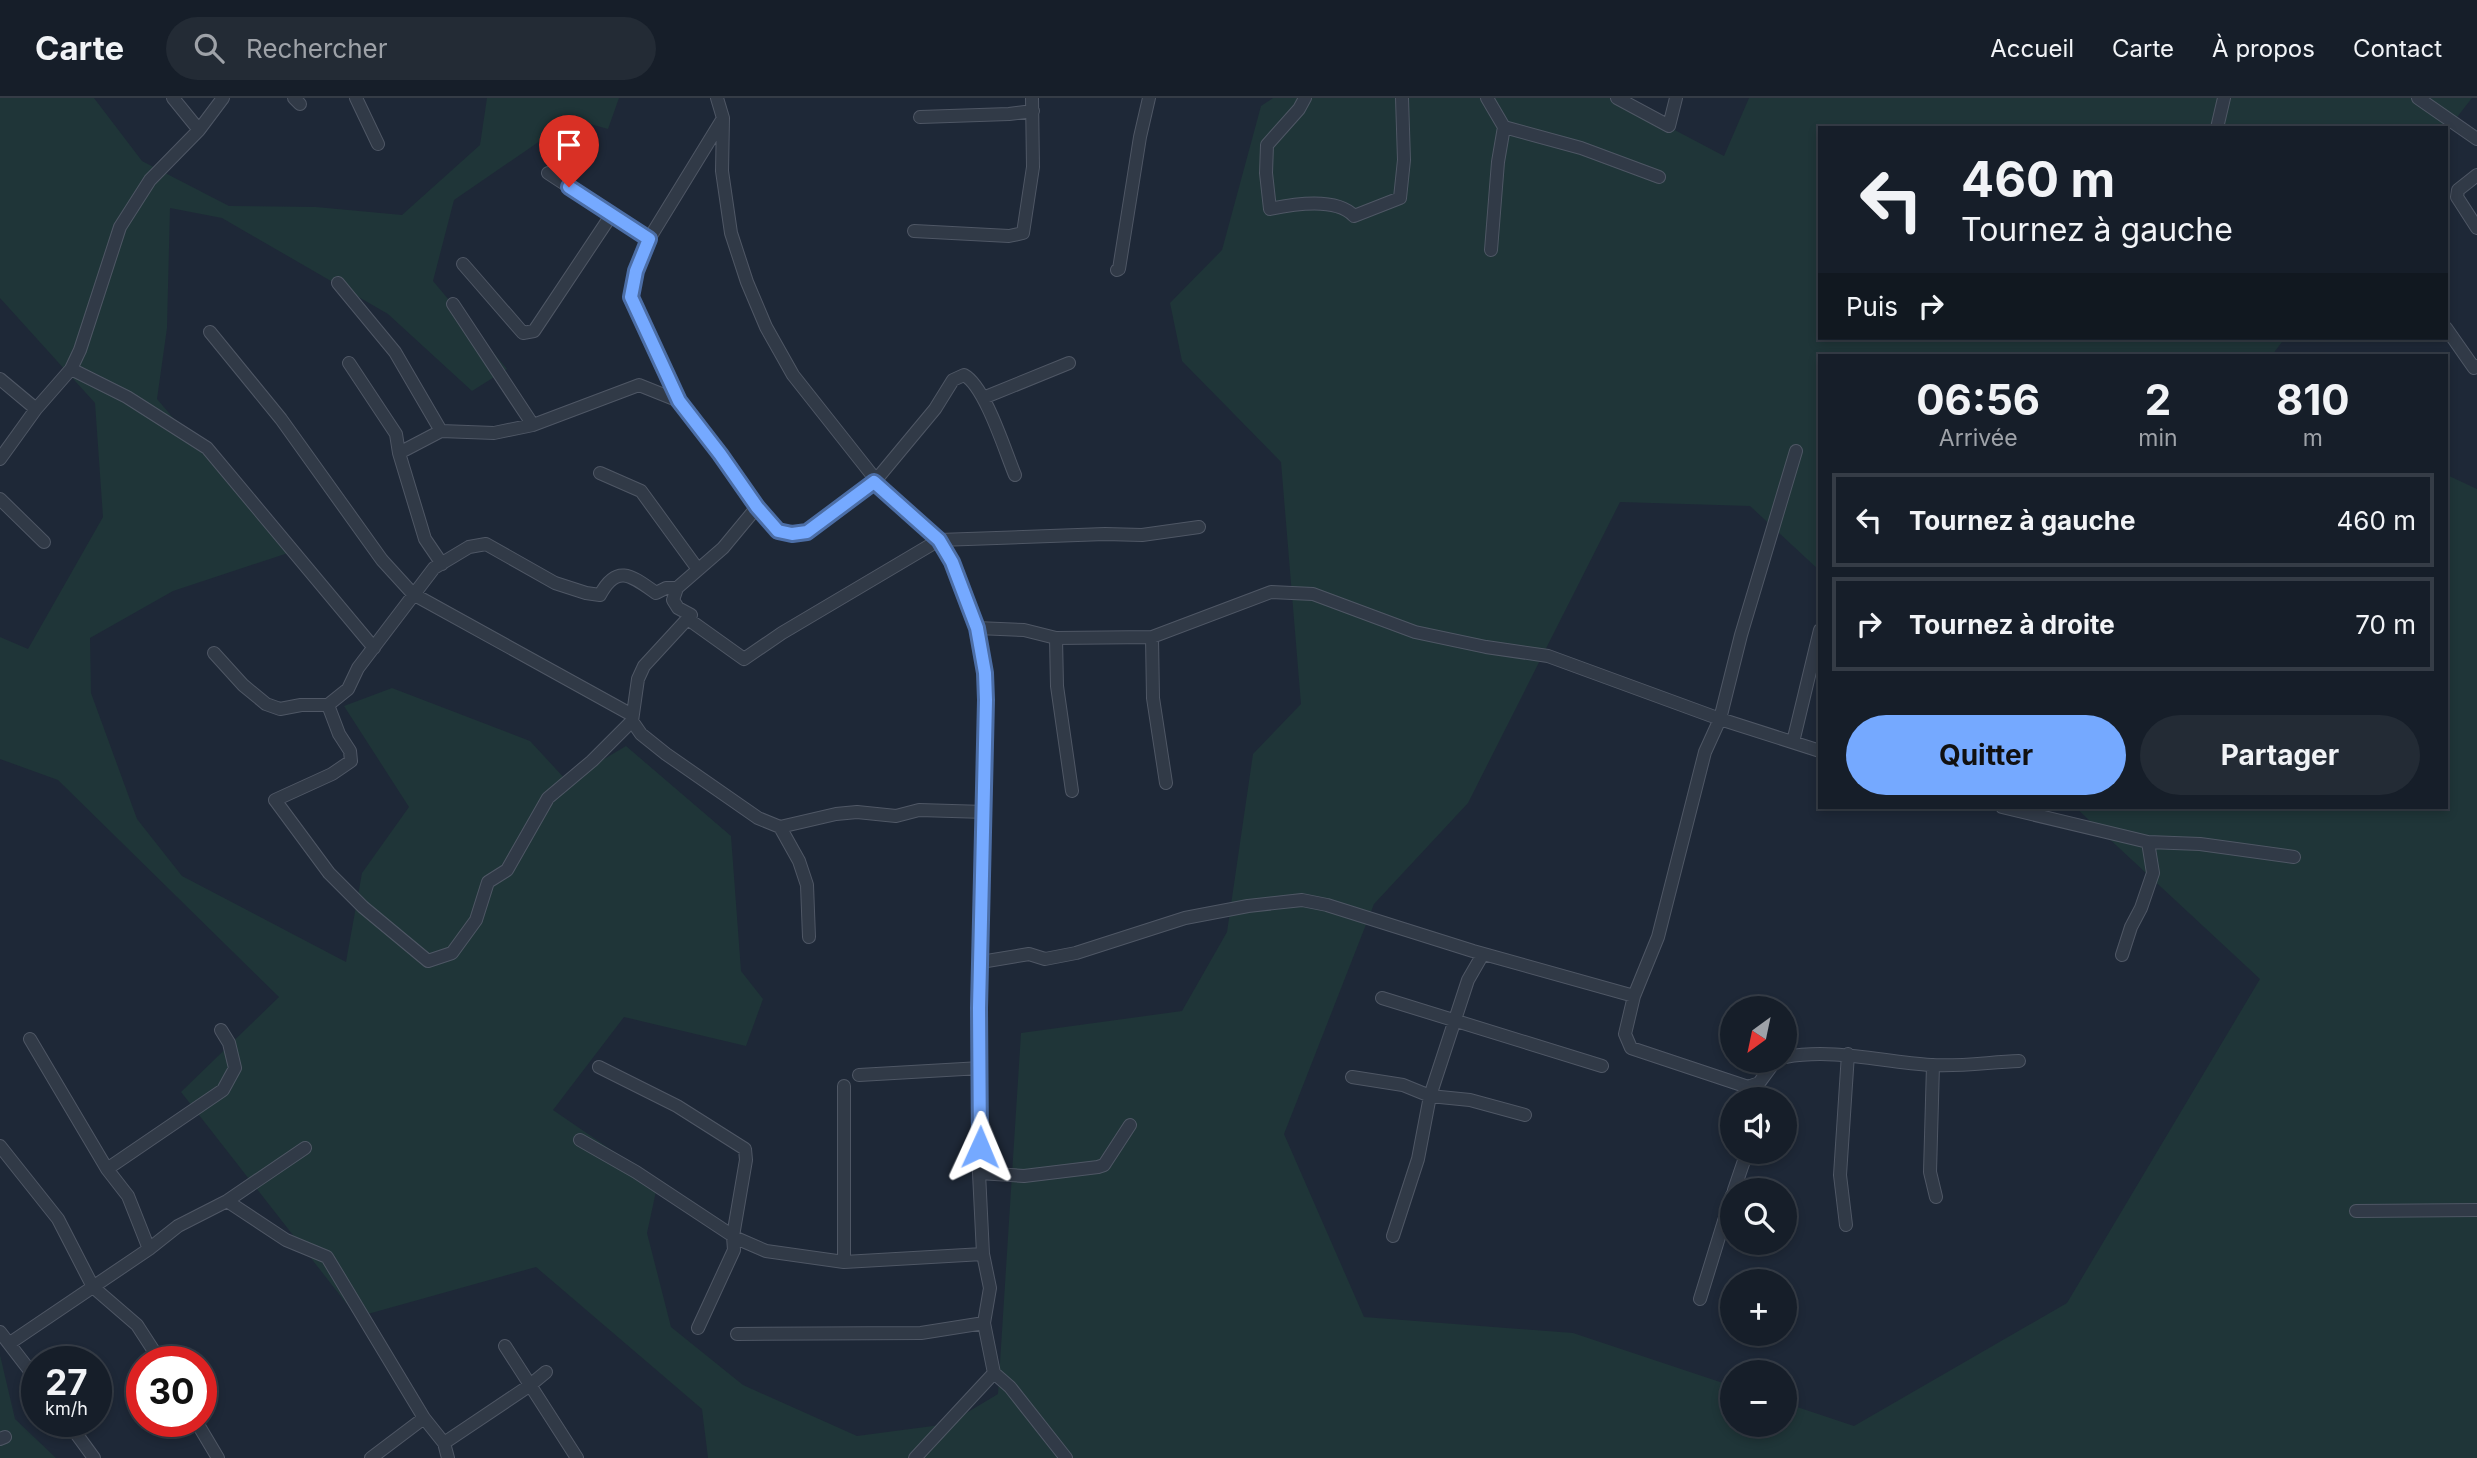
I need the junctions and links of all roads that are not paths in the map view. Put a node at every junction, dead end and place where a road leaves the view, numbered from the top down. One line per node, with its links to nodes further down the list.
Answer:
1 (173, 98): 18 (street)
2 (223, 98): 18 (street)
3 (356, 98): 20 (street)
4 (717, 98): 15 (street)
5 (1149, 98): 31 (street)
6 (1305, 98): 7 (street)
7 (1402, 98)
8 (1487, 98): 17 (street)
9 (1616, 98): 10 (street)
10 (1676, 98)
11 (2224, 98): 16 (street)
12 (2418, 98): 19 (street)
13 (1032, 104): 14 (street); 27 (street)
14 (920, 117)
15 (723, 118): 28 (street); 51 (street)
16 (2217, 126)
17 (1504, 127): 23 (street); 29 (street)
18 (199, 130): 39 (street)
19 (2477, 139)
20 (378, 144)
21 (548, 173): 25 (street)
22 (2477, 175): 24 (street)
23 (1659, 177)
24 (2452, 193): 26 (street)
25 (612, 214): 28 (street); 30 (street)
26 (2477, 229)
27 (914, 231)
28 (649, 239): 42 (street)
29 (1491, 250)
30 (463, 264)
31 (1117, 270)
32 (338, 283): 45 (street)
33 (453, 304): 44 (street)
34 (2448, 331): 38 (street)
35 (210, 332): 60 (street)
36 (349, 363): 47 (street)
37 (1069, 363): 41 (street)
38 (2477, 366)
39 (71, 369): 43 (street); 66 (street)
40 (0, 379): 43 (street)
41 (983, 398): 50 (street); 51 (street)
42 (679, 401): 44 (street); 53 (street)
43 (36, 409): 48 (street)
44 (533, 425): 45 (street)
45 (441, 432): 47 (street)
46 (1796, 451): 70 (street)
47 (399, 453): 57 (street)
48 (0, 459)
49 (600, 473): 58 (street)
50 (1015, 475)
51 (875, 481): 53 (street); 55 (street)
52 (0, 499): 56 (street)
53 (757, 507): 58 (street)
54 (1199, 527): 55 (street)
55 (939, 540): 61 (street); 62 (street)
56 (44, 542)
57 (442, 564): 59 (street); 60 (street)
58 (697, 568): 59 (street)
59 (677, 588): 61 (street)
60 (414, 594): 66 (street); 69 (street)
61 (688, 619): 69 (street)
62 (977, 628): 64 (street); 76 (street)
63 (1152, 637): 64 (street); 70 (street); 73 (street)
64 (1056, 638): 74 (street)
65 (1818, 638): 71 (street)
66 (374, 648): 68 (street)
67 (214, 653): 68 (street)
68 (328, 705): 69 (street)
69 (632, 718): 77 (street)
70 (1720, 719): 71 (street); 84 (street)
71 (1793, 742): 72 (street)
72 (1818, 750)
73 (1166, 783)
74 (1072, 791)
75 (2010, 809): 78 (street)
76 (985, 812): 77 (street); 83 (street)
77 (780, 827): 80 (street)
78 (2148, 842): 79 (street); 82 (street)
79 (2294, 857)
80 (809, 937)
81 (1483, 954): 83 (street); 84 (street); 86 (street)
82 (2122, 956)
83 (981, 962): 95 (street)
84 (1634, 996): 99 (street)
85 (1382, 998): 86 (street)
86 (1455, 1019): 94 (street); 102 (street)
87 (221, 1030): 108 (street)
88 (30, 1039): 108 (street)
89 (1848, 1054): 90 (street); 92 (street); 114 (street)
90 (1797, 1055)
91 (2019, 1061): 92 (street)
92 (1933, 1065): 110 (street)
93 (599, 1066): 116 (street)
94 (1602, 1066)
95 (981, 1068): 97 (street); 109 (street)
96 (1766, 1073): 99 (street)
97 (859, 1075)
98 (1352, 1077): 102 (street)
99 (1759, 1083): 101 (street)
100 (844, 1086): 120 (street)
101 (1759, 1087)
102 (1430, 1096): 103 (street); 117 (street)
103 (1525, 1115)
104 (1130, 1125): 109 (street)
105 (580, 1140): 116 (street)
106 (0, 1146): 121 (street)
107 (305, 1148): 111 (street)
108 (107, 1169): 118 (street)
109 (979, 1173): 119 (street)
110 (1936, 1197)
111 (227, 1202): 118 (street); 134 (street)
112 (2477, 1210): 113 (street)
113 (2356, 1211)
114 (1846, 1225)
115 (1720, 1234): 122 (street)
116 (733, 1236): 120 (street); 124 (street)
117 (1392, 1236)
118 (149, 1249): 121 (street)
119 (982, 1254): 120 (street); 123 (street)
120 (844, 1262)
121 (93, 1287): 127 (street); 128 (street)
122 (1700, 1299)
123 (984, 1323): 126 (street); 132 (street)
124 (698, 1328)
125 (0, 1332): 127 (street)
126 (737, 1334)
127 (10, 1343): 130 (street)
128 (151, 1346)
129 (505, 1346): 133 (street)
130 (21, 1358)
131 (546, 1372): 133 (street)
132 (993, 1373): 143 (street); 144 (street)
133 (529, 1386): 137 (street); 142 (street)
134 (424, 1418): 137 (street); 140 (street)
135 (79, 1437): 138 (street)
136 (206, 1437): 139 (street)
137 (444, 1443): 141 (street)
138 (94, 1458)
139 (218, 1458)
140 (371, 1458)
141 (448, 1458)
142 (577, 1458)
143 (915, 1458)
144 (1066, 1458)

